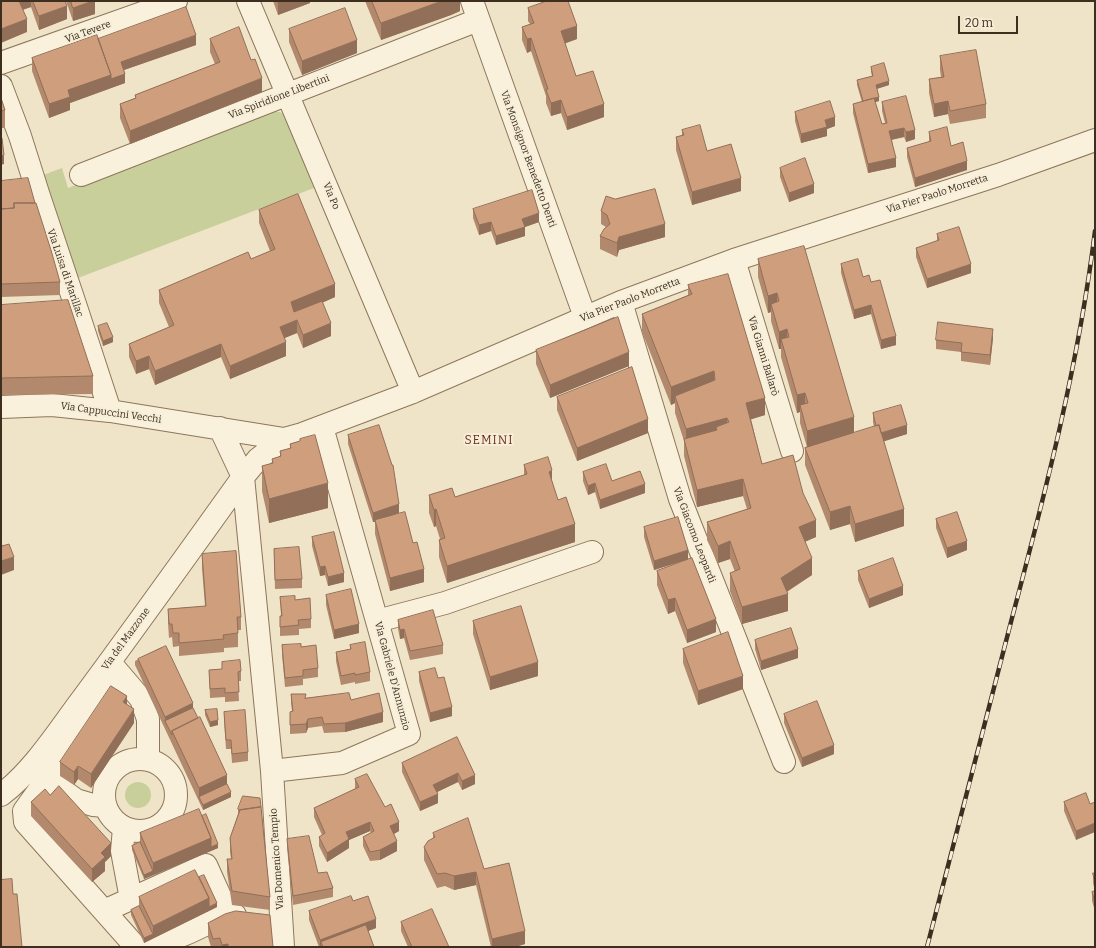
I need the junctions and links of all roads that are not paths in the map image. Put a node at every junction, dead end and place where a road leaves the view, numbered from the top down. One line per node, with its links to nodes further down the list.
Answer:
1 (176, 1): 4 (street, Via Tevere)
2 (248, 1): 6 (street, Via Po)
3 (475, 10): 6 (street, Via Spiridione Libertini); 14 (street, Via Monsignor Benedetto Denti)
4 (1, 63)
5 (1, 86): 7 (street, Via Luisa di Marillac)
6 (287, 94): 9 (street, Via Spiridione Libertini); 15 (street, Via Po)
7 (10, 136): 12 (street, Via Luisa di Marillac)
8 (1095, 140): 10 (street, Via Pier Paolo Morretta)
9 (81, 175)
10 (734, 260): 11 (street, Via Pier Paolo Morretta); 21 (street, Via Gianni Ballarò)
11 (621, 302): 14 (street, Via Pier Paolo Morretta); 27 (street, Via Giacomo Leopardi)
12 (76, 307): 13 (street); 17 (street, Via Luisa di Marillac)
13 (54, 308)
14 (585, 317): 15 (street, Via Pier Paolo Morretta)
15 (413, 392): 18 (street, Via Pier Paolo Morretta)
16 (1, 407): 17 (street, Via Cappuccini Vecchi)
17 (110, 411): 19 (street, Via Cappuccini Vecchi)
18 (322, 426): 20 (street, Via Pier Paolo Morretta); 24 (street, Via Gabriele D'Annunzio)
19 (220, 428): 20 (street, Via Pier Paolo Morretta); 22 (street)
20 (284, 439): 22 (street, Via del Mazzone)
21 (792, 451)
22 (243, 477): 25 (street, Via del Mazzone); 28 (street)
23 (592, 552): 24 (street)
24 (377, 621): 28 (street, Via Gabriele D'Annunzio)
25 (115, 669): 26 (street); 29 (street); 30 (street, Via del Mazzone)
26 (148, 759): 31 (street); 32 (street)
27 (784, 762)
28 (272, 771): 36 (street, Via Domenico Tempio)
29 (47, 779): 31 (street); 34 (street)
30 (1, 795)
31 (105, 806): 32 (street)
32 (124, 828): 33 (street)
33 (131, 899): 34 (street); 35 (street)
34 (104, 911): 37 (street)
35 (228, 914): 36 (street); 38 (street)
36 (268, 921): 39 (street, Via Domenico Tempio)
37 (136, 947)
38 (154, 947)
39 (283, 947)

